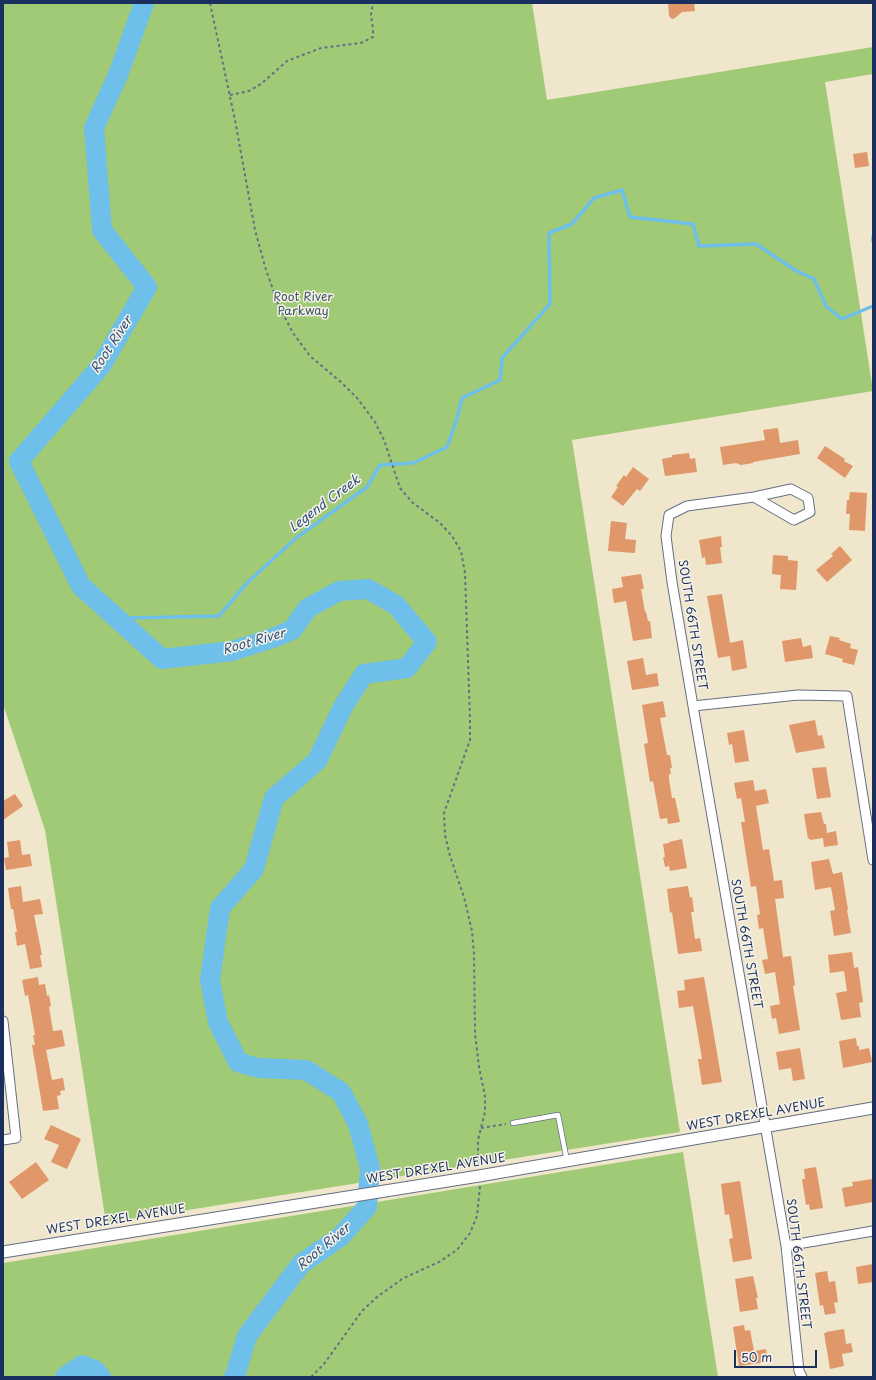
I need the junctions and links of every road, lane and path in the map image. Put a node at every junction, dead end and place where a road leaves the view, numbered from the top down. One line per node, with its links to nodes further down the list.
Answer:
1 (210, 3): 3 (path)
2 (373, 3): 3 (path)
3 (230, 95): 11 (path)
4 (754, 497): 4 (street); 5 (street, SOUTH 66TH STREET)
5 (693, 706): 6 (street); 10 (street, SOUTH 66TH STREET)
6 (873, 860)
7 (3, 1021): 12 (street)
8 (873, 1108): 10 (street, WEST DREXEL AVENUE)
9 (513, 1123): 11 (path); 13 (lane)
10 (764, 1126): 13 (street, WEST DREXEL AVENUE); 17 (street, SOUTH 66TH STREET)
11 (481, 1128): 14 (path)
12 (3, 1140)
13 (567, 1160): 18 (street, WEST DREXEL AVENUE)
14 (478, 1162)
15 (480, 1187): 19 (path)
16 (873, 1231): 17 (street)
17 (786, 1246): 20 (street, SOUTH 66TH STREET)
18 (3, 1252)
19 (311, 1377)
20 (802, 1377)

